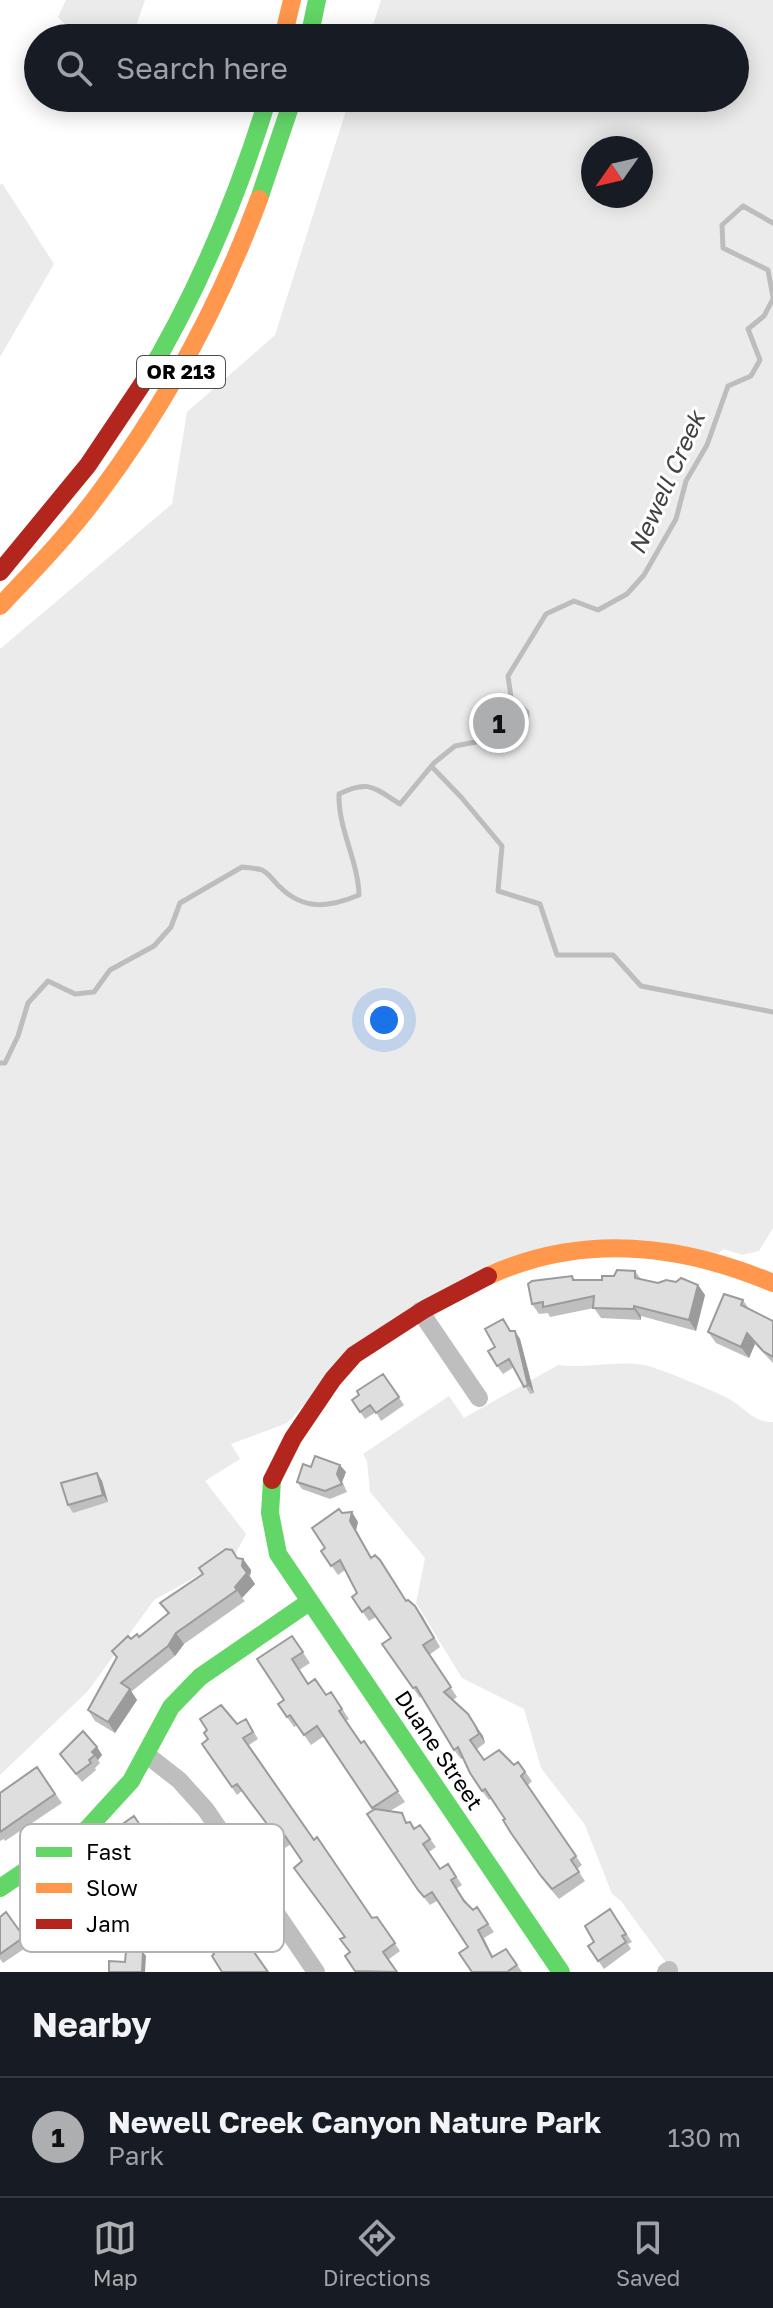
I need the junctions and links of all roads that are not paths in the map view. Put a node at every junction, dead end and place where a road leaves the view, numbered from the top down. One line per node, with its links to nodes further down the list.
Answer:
1 (292, 0): 3 (main road)
2 (317, 0): 4 (main road)
3 (286, 24)
4 (312, 24)
5 (264, 112): 7 (main road, OR 213)
6 (289, 112): 8 (main road, OR 213)
7 (0, 572)
8 (0, 606)
9 (773, 1283): 10 (main road, Duane Street)
10 (420, 1311): 11 (street); 12 (main road, Duane Street)
11 (479, 1398)
12 (309, 1602): 13 (main road); 20 (main road, Duane Street)
13 (147, 1755): 14 (main road); 15 (street)
14 (92, 1824)
15 (216, 1824)
16 (20, 1874): 17 (main road)
17 (0, 1888)
18 (284, 1925): 19 (street)
19 (316, 1972)
20 (561, 1972)

